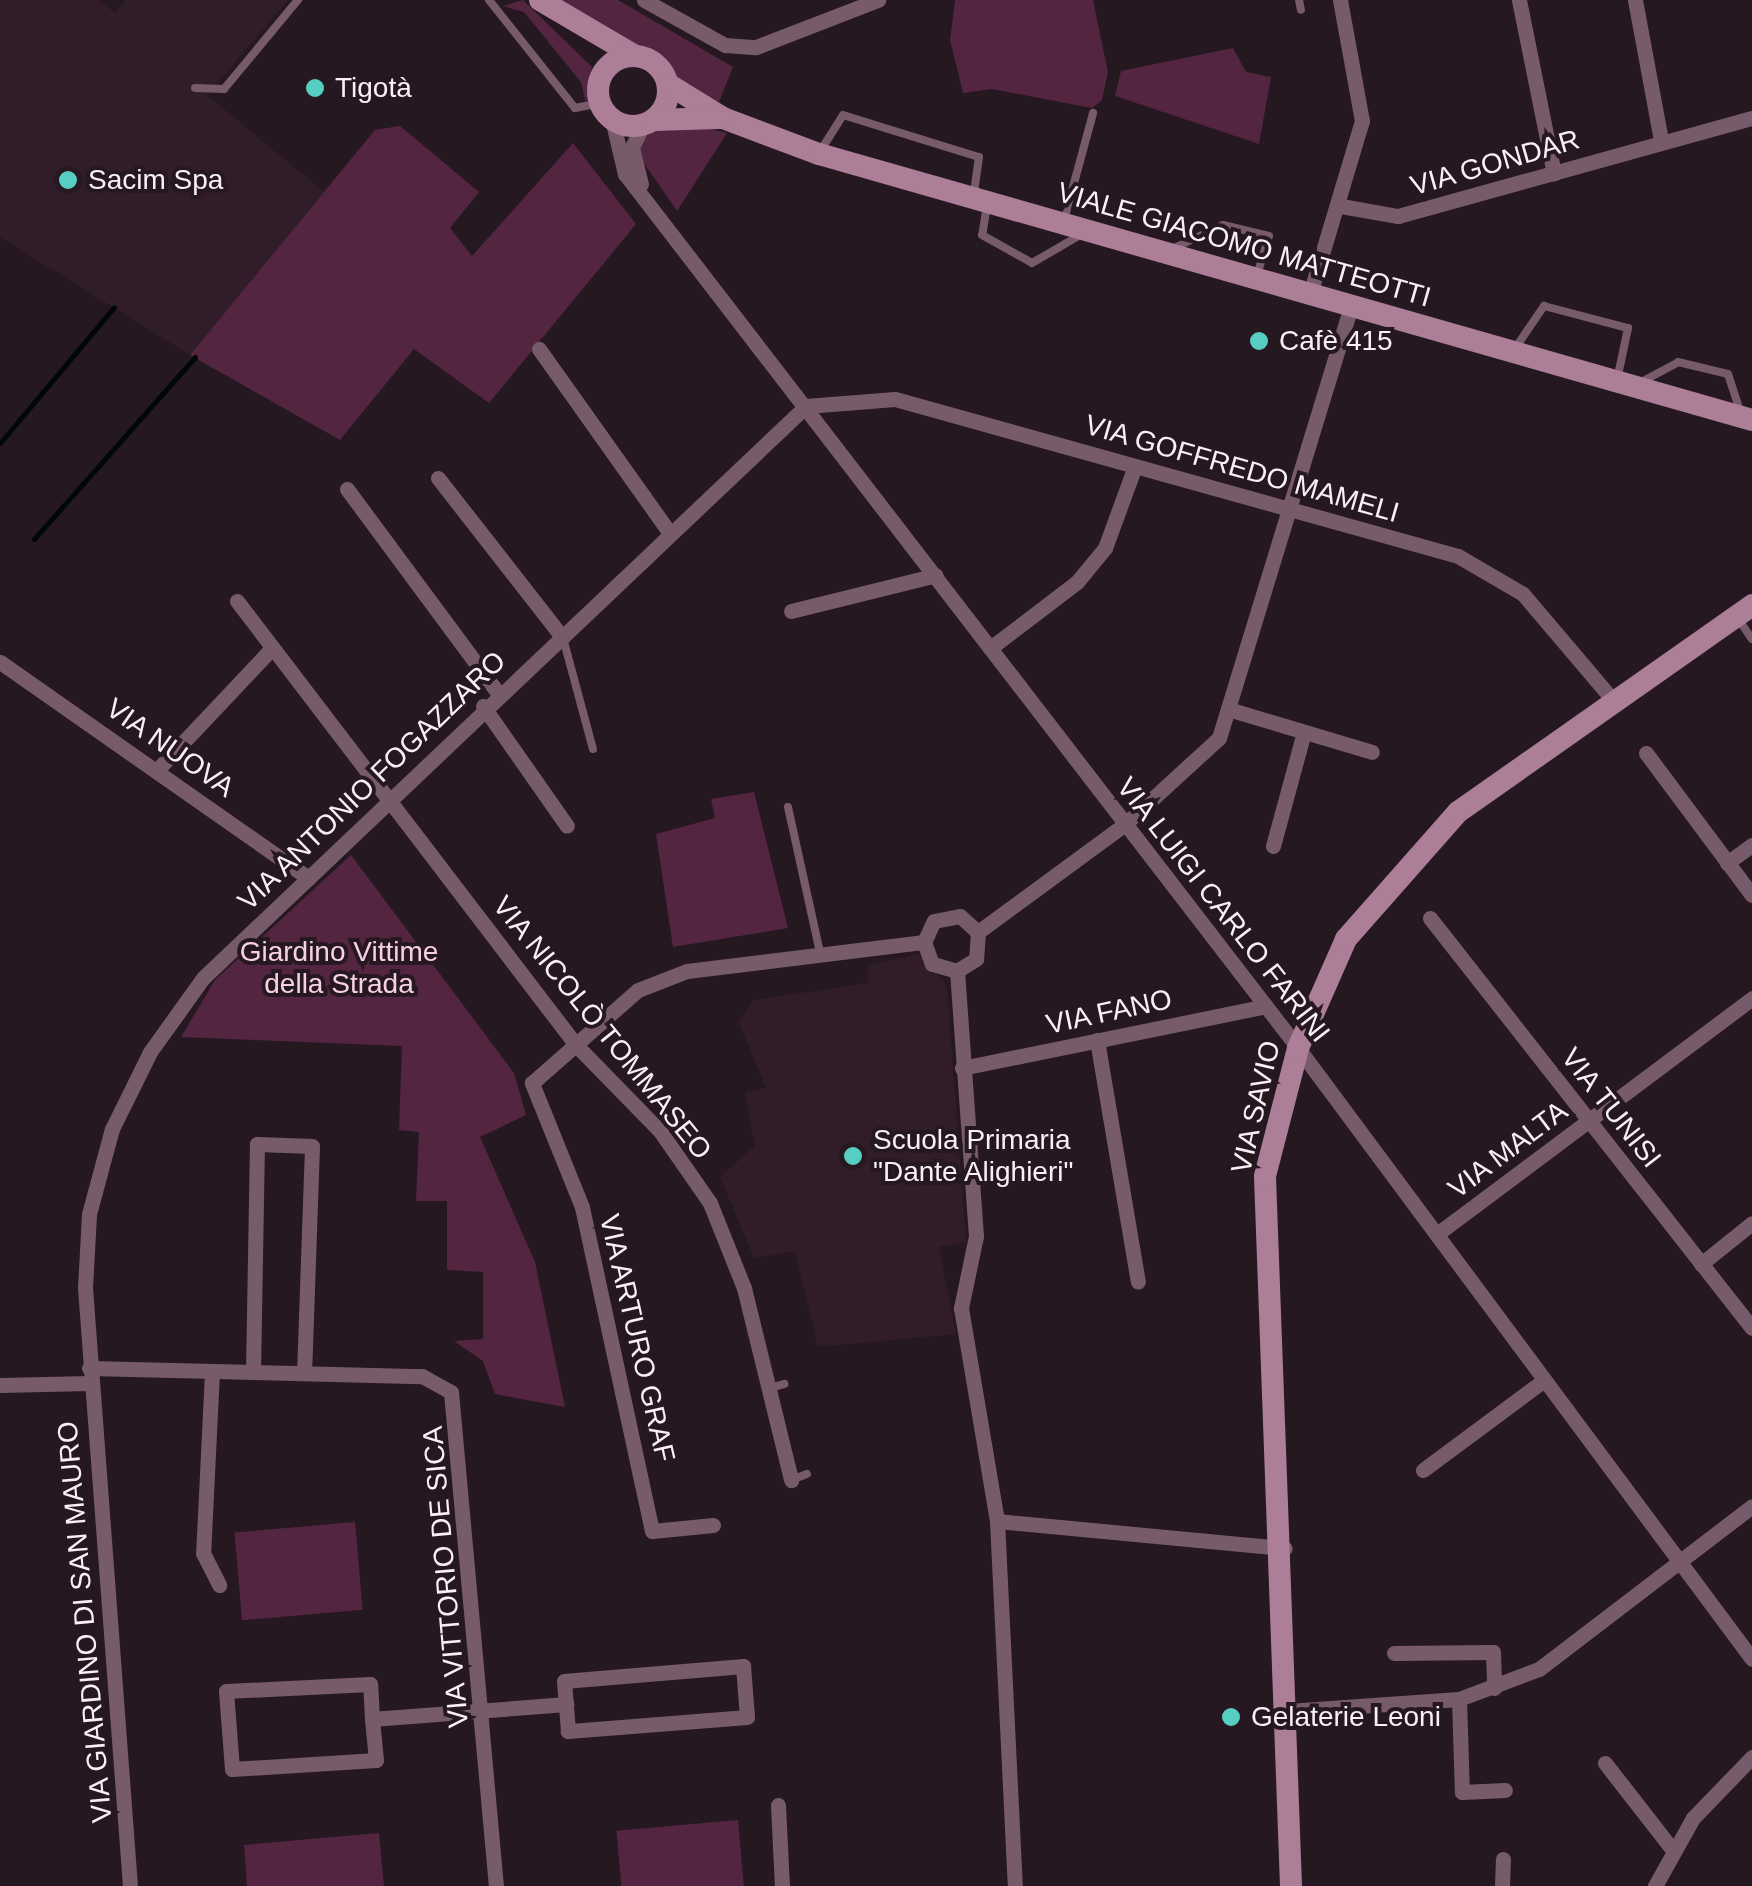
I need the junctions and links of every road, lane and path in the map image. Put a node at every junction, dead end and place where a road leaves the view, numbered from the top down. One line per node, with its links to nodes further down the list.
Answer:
1 (298, 0): 12 (lane)
2 (489, 0): 13 (lane)
3 (540, 0): 9 (main road)
4 (644, 0): 5 (street)
5 (878, 0)
6 (1340, 0): 23 (street)
7 (1519, 0): 20 (street)
8 (1636, 0): 18 (street)
9 (567, 22): 10 (main road); 13 (main road)
10 (635, 56): 11 (main road); 13 (main road)
11 (668, 84): 15 (main road); 17 (main road)
12 (195, 88)
13 (604, 101): 17 (main road); 21 (street, VIA LUIGI CARLO FARINI)
14 (1093, 113): 24 (lane)
15 (723, 118): 17 (main road); 19 (main road, VIALE GIACOMO MATTEOTTI)
16 (1752, 118): 18 (street, VIA GONDAR)
17 (648, 122): 21 (street, VIA LUIGI CARLO FARINI)
18 (1660, 140): 20 (street, VIA GONDAR)
19 (819, 154): 22 (main road, VIALE GIACOMO MATTEOTTI); 22 (lane)
20 (1554, 174): 23 (street, VIA GONDAR)
21 (647, 197): 33 (street, VIA LUIGI CARLO FARINI)
22 (981, 201): 24 (main road, VIALE GIACOMO MATTEOTTI); 25 (lane)
23 (1341, 206): 28 (street)
24 (1062, 226): 25 (main road, VIALE GIACOMO MATTEOTTI)
25 (1086, 232): 26 (main road, VIALE GIACOMO MATTEOTTI)
26 (1160, 252): 27 (main road, VIALE GIACOMO MATTEOTTI); 27 (lane)
27 (1256, 279): 28 (main road, VIALE GIACOMO MATTEOTTI)
28 (1310, 294): 29 (main road, VIALE GIACOMO MATTEOTTI)
29 (1351, 307): 31 (main road, VIALE GIACOMO MATTEOTTI); 38 (street)
30 (539, 350): 39 (street)
31 (1513, 351): 32 (main road, VIALE GIACOMO MATTEOTTI); 32 (lane)
32 (1626, 382): 34 (main road, VIALE GIACOMO MATTEOTTI); 34 (lane)
33 (806, 406): 35 (street, VIA GOFFREDO MAMELI); 39 (street, VIA ANTONIO FOGAZZARO); 40 (street, VIA LUIGI CARLO FARINI)
34 (1747, 418)
35 (1136, 466): 38 (street, VIA GOFFREDO MAMELI); 46 (street)
36 (438, 478): 44 (street)
37 (347, 489): 49 (street)
38 (1290, 509): 50 (street, VIA GOFFREDO MAMELI); 52 (street)
39 (669, 532): 44 (street, VIA ANTONIO FOGAZZARO)
40 (936, 574): 43 (street); 46 (street, VIA LUIGI CARLO FARINI)
41 (237, 601): 47 (street, VIA NICOLÒ TOMMASEO)
42 (1744, 610): 45 (lane); 50 (main road, VIA SAVIO)
43 (791, 611)
44 (560, 634): 49 (street, VIA ANTONIO FOGAZZARO); 54 (lane)
45 (1752, 639)
46 (993, 646): 60 (street, VIA LUIGI CARLO FARINI)
47 (272, 648): 57 (street); 58 (street, VIA NICOLÒ TOMMASEO)
48 (0, 662): 57 (street, VIA NUOVA)
49 (498, 692): 51 (street, VIA ANTONIO FOGAZZARO)
50 (1612, 698): 76 (main road, VIA SAVIO)
51 (483, 706): 58 (street, VIA ANTONIO FOGAZZARO); 61 (street)
52 (1228, 709): 53 (street); 60 (street)
53 (1304, 732): 55 (street); 63 (street)
54 (593, 749)
55 (1372, 752)
56 (1646, 753): 64 (street)
57 (160, 768): 65 (street, VIA NUOVA)
58 (389, 799): 65 (street, VIA ANTONIO FOGAZZARO); 75 (street, VIA NICOLÒ TOMMASEO)
59 (788, 806): 70 (lane)
60 (1125, 824): 68 (street); 73 (street, VIA LUIGI CARLO FARINI)
61 (567, 826)
62 (1752, 845): 64 (street)
63 (1273, 846)
64 (1727, 862): 66 (street)
65 (309, 878): 87 (street, VIA ANTONIO FOGAZZARO)
66 (1752, 895)
67 (1430, 918): 78 (street, VIA TUNISI)
68 (978, 932): 69 (street); 71 (street)
69 (924, 942): 70 (street); 71 (street)
70 (819, 948): 75 (street)
71 (957, 972): 77 (street)
72 (1752, 998): 78 (street, VIA MALTA)
73 (1266, 1006): 74 (street, VIA FANO); 76 (street, VIA LUIGI CARLO FARINI)
74 (1098, 1040): 77 (street, VIA FANO); 82 (street)
75 (576, 1045): 91 (street, VIA NICOLÒ TOMMASEO); 94 (street, VIA ARTURO GRAF)
76 (1298, 1048): 80 (street, VIA LUIGI CARLO FARINI); 95 (main road, VIA SAVIO)
77 (962, 1068): 93 (street)
78 (1589, 1120): 80 (street, VIA MALTA); 81 (street, VIA TUNISI)
79 (1752, 1223): 81 (street)
80 (1437, 1234): 88 (street, VIA LUIGI CARLO FARINI)
81 (1701, 1264): 83 (street, VIA TUNISI)
82 (1138, 1282)
83 (1752, 1328)
84 (212, 1372): 85 (street, VIA VITTORIO DE SICA); 87 (street, VIA VITTORIO DE SICA); 97 (street)
85 (253, 1372): 86 (street, VIA VITTORIO DE SICA); 86 (street)
86 (304, 1373): 103 (street, VIA VITTORIO DE SICA)
87 (89, 1376): 89 (street, VIA GIARDINO DI SAN MAURO); 113 (street, VIA GIARDINO DI SAN MAURO)
88 (1544, 1380): 90 (street); 96 (street, VIA LUIGI CARLO FARINI)
89 (0, 1385)
90 (1423, 1470)
91 (799, 1477)
92 (1752, 1506): 96 (street)
93 (997, 1521): 95 (street); 116 (street)
94 (712, 1525)
95 (1284, 1548): 104 (main road, VIA SAVIO)
96 (1679, 1560): 99 (street, VIA LUIGI CARLO FARINI); 100 (street)
97 (219, 1585)
98 (1394, 1654): 100 (street)
99 (1752, 1659)
100 (1494, 1688): 101 (street)
101 (1459, 1699): 104 (street); 108 (street)
102 (566, 1704): 102 (street); 103 (street)
103 (483, 1711): 105 (street); 114 (street, VIA VITTORIO DE SICA)
104 (1288, 1711): 117 (main road, VIA SAVIO)
105 (372, 1719): 105 (street)
106 (1752, 1757): 110 (street)
107 (1606, 1763): 110 (street)
108 (1505, 1790)
109 (778, 1805): 115 (street)
110 (1672, 1849): 112 (street)
111 (1503, 1859): 118 (street)
112 (1663, 1883)
113 (130, 1886)
114 (496, 1886)
115 (782, 1886)
116 (1014, 1886)
117 (1291, 1886)
118 (1502, 1886)

